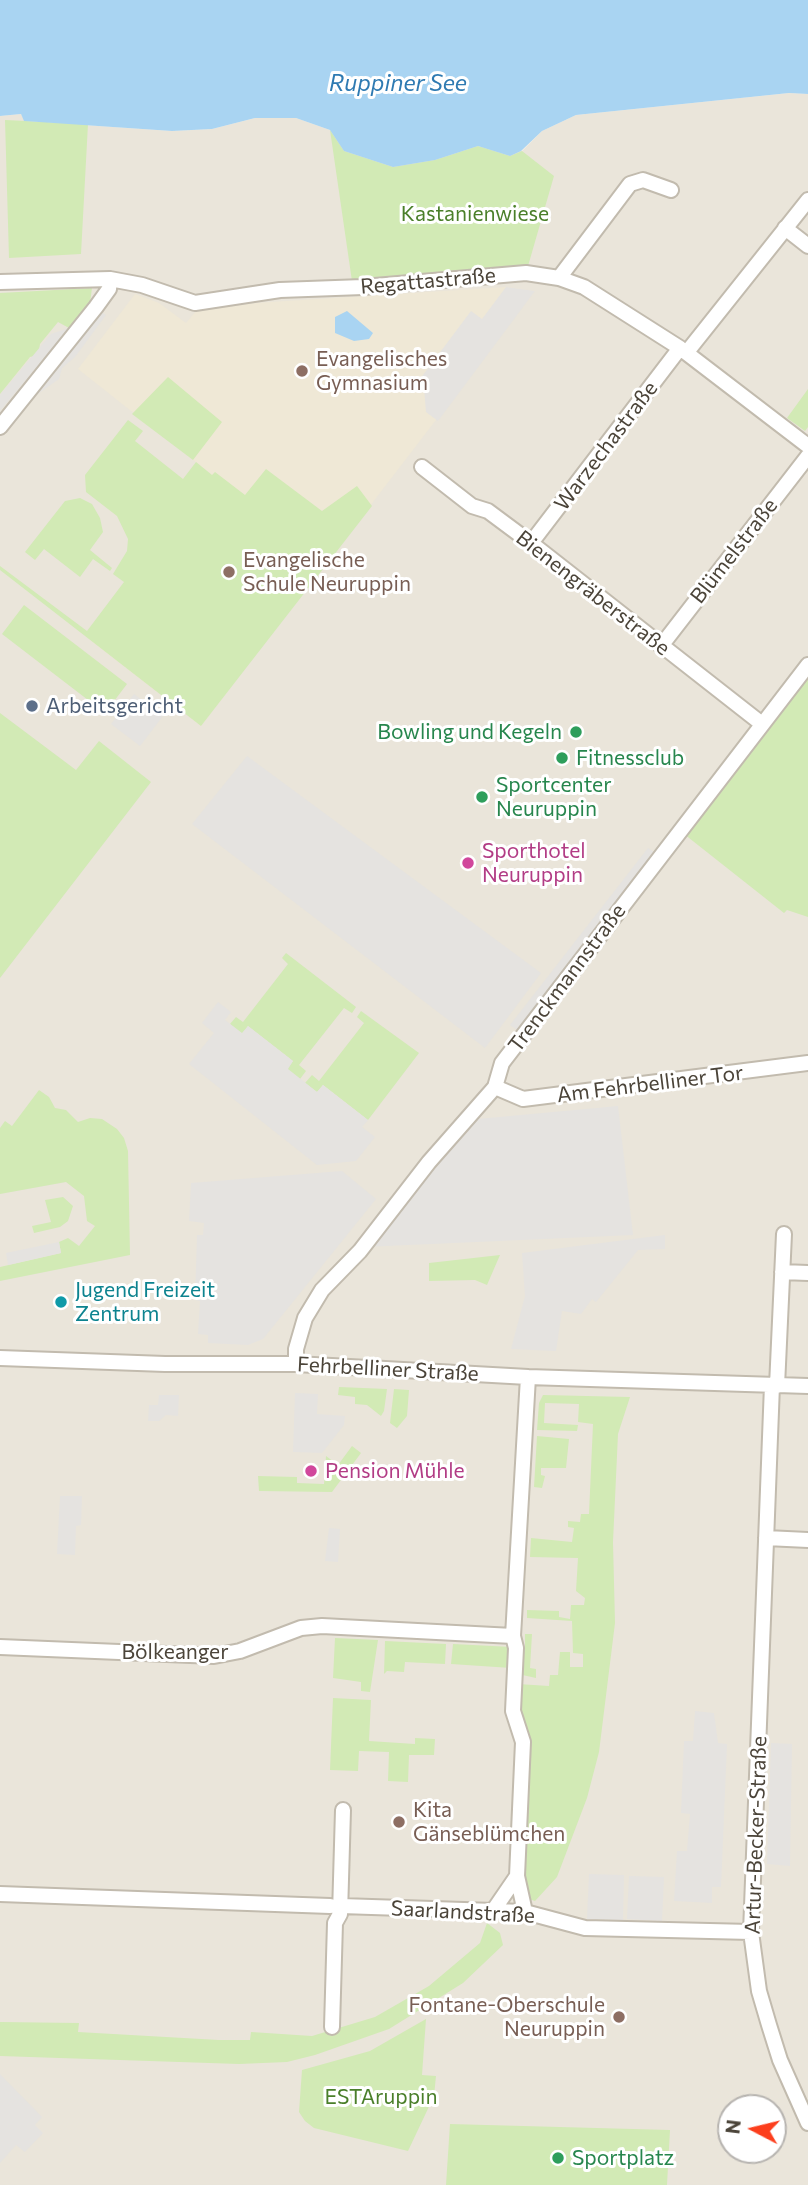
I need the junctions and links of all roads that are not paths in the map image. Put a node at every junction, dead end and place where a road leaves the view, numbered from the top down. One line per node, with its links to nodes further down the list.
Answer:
1 (671, 190): 5 (street)
2 (808, 200): 3 (street, Warzechastraße)
3 (785, 228): 4 (street); 8 (street, Warzechastraße)
4 (808, 246)
5 (559, 278): 6 (street, Regattastraße); 8 (street, Regattastraße)
6 (110, 279): 7 (street, Regattastraße); 9 (street)
7 (0, 282)
8 (684, 350): 10 (street, Regattastraße); 13 (street, Warzechastraße)
9 (0, 427)
10 (808, 446)
11 (808, 456): 14 (street, Blümelstraße)
12 (422, 467): 13 (street, Bienengräberstraße)
13 (531, 543): 14 (street, Bienengräberstraße)
14 (661, 646): 16 (street, Bienengräberstraße)
15 (808, 664): 16 (street, Trenckmannstraße)
16 (762, 724): 18 (street, Trenckmannstraße)
17 (808, 1063): 18 (street, Am Fehrbelliner Tor)
18 (495, 1087): 23 (street, Trenckmannstraße)
19 (784, 1234): 20 (street)
20 (782, 1272): 21 (street); 25 (street)
21 (808, 1273)
22 (0, 1358): 23 (street, Fehrbelliner Straße)
23 (296, 1364): 24 (street, Fehrbelliner Straße)
24 (528, 1377): 25 (street, Fehrbelliner Straße); 29 (street)
25 (774, 1385): 26 (street, Fehrbelliner Straße); 27 (street, Artur-Becker-Straße)
26 (808, 1387)
27 (766, 1538): 28 (street); 37 (street, Artur-Becker-Straße)
28 (808, 1540)
29 (513, 1636): 30 (street, Bölkeanger); 32 (street)
30 (0, 1647)
31 (343, 1811): 34 (street)
32 (517, 1876): 35 (street); 36 (street)
33 (0, 1894): 34 (street, Saarlandstraße)
34 (337, 1909): 35 (street, Saarlandstraße); 38 (street)
35 (493, 1911): 36 (street, Saarlandstraße)
36 (525, 1912): 37 (street, Saarlandstraße)
37 (751, 1932): 39 (street, Artur-Becker-Straße)
38 (332, 2027)
39 (808, 2123)

